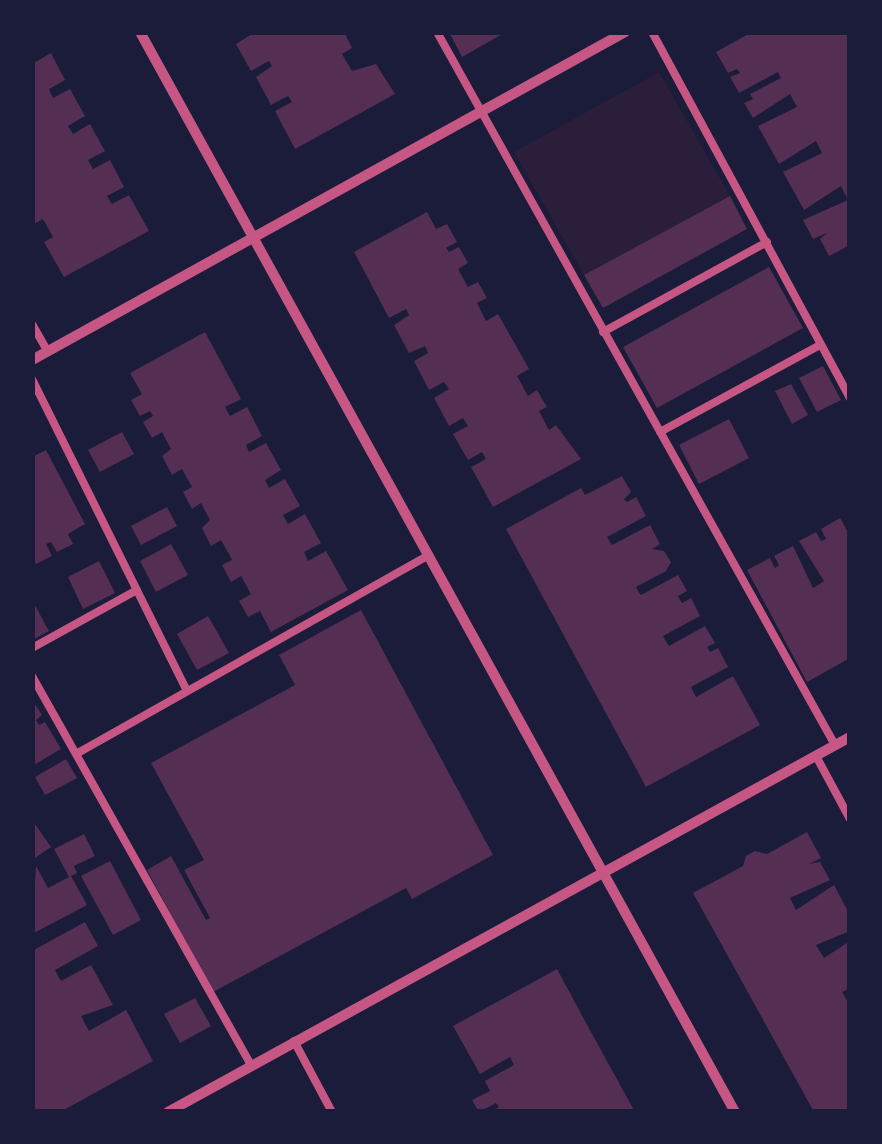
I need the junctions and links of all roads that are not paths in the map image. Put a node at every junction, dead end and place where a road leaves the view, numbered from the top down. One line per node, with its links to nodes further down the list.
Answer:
1 (140, 32): 6 (street)
2 (437, 32): 5 (lane)
3 (625, 32): 5 (street)
4 (652, 32): 7 (lane)
5 (481, 113): 6 (street); 9 (lane)
6 (253, 238): 11 (street); 16 (street)
7 (767, 242): 9 (lane); 10 (lane)
8 (32, 324): 11 (lane)
9 (603, 332): 15 (lane)
10 (820, 345): 14 (lane); 15 (lane)
11 (48, 352): 12 (street)
12 (32, 360)
13 (32, 379): 17 (lane)
14 (850, 398)
15 (660, 432): 22 (lane)
16 (429, 555): 20 (lane); 26 (street)
17 (137, 590): 18 (lane); 20 (lane)
18 (32, 648)
19 (32, 676): 23 (lane)
20 (186, 691): 23 (lane)
21 (850, 737): 22 (street)
22 (835, 745): 24 (street)
23 (76, 754): 28 (lane)
24 (816, 756): 25 (lane); 26 (street)
25 (850, 818)
26 (604, 874): 27 (street); 31 (street)
27 (294, 1041): 28 (street); 30 (lane)
28 (250, 1065): 29 (street)
29 (168, 1112)
30 (332, 1112)
31 (735, 1112)

